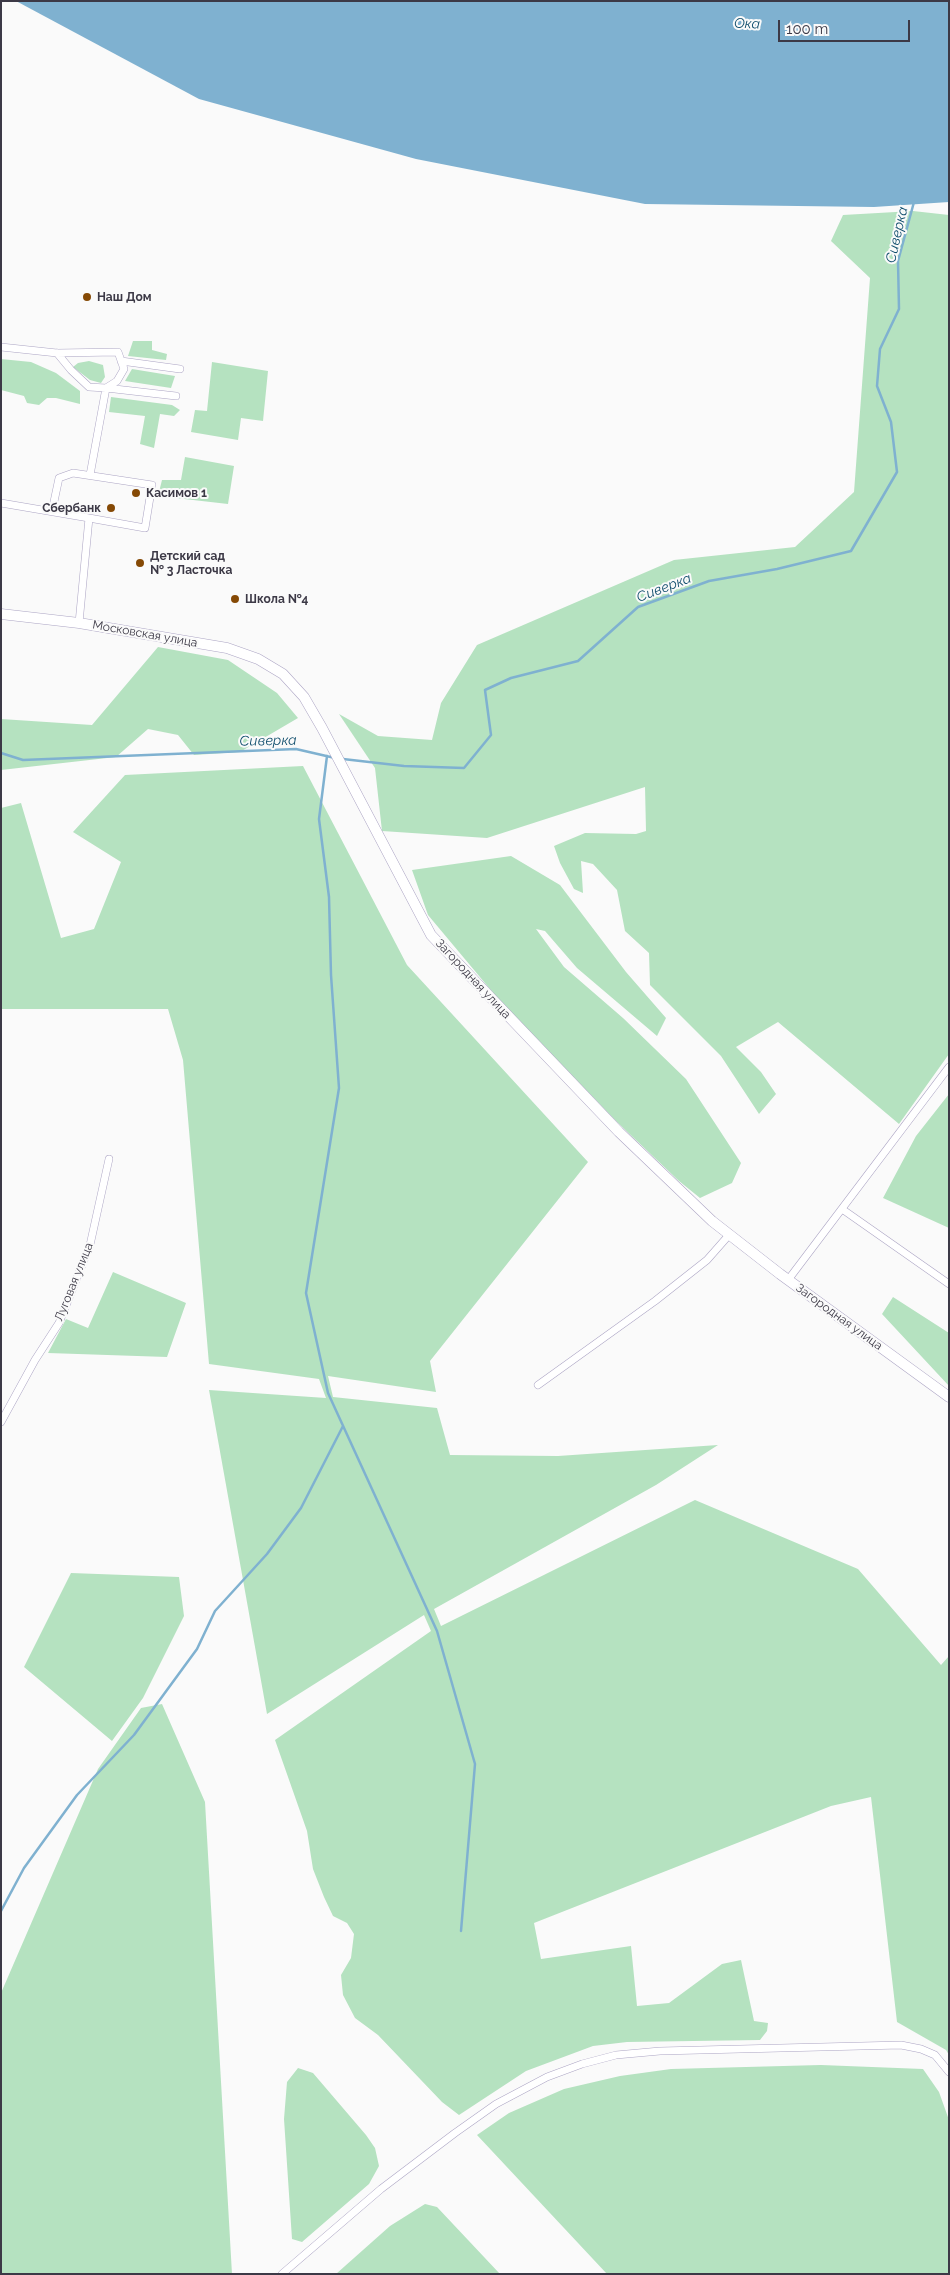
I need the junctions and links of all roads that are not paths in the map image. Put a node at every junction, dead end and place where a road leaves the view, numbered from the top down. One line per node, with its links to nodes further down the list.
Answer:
1 (1, 347): 2 (street)
2 (57, 353): 3 (street); 5 (street)
3 (122, 362): 4 (street); 5 (street)
4 (180, 369)
5 (106, 388): 6 (street); 7 (street)
6 (176, 396)
7 (90, 475): 9 (street); 10 (street)
8 (1, 503): 9 (street)
9 (52, 511): 10 (street)
10 (89, 518): 12 (street)
11 (1, 614): 12 (main road, Московская улица)
12 (78, 623): 13 (main road, Московская улица)
13 (283, 674): 17 (main road, Загородная улица)
14 (949, 1067): 16 (street)
15 (109, 1159): 22 (street, Луговая улица)
16 (842, 1209): 18 (street); 19 (street)
17 (729, 1235): 18 (main road, Загородная улица); 20 (street)
18 (788, 1280): 21 (main road, Загородная улица)
19 (949, 1284)
20 (538, 1384)
21 (949, 1397)
22 (1, 1422)
23 (949, 2072): 24 (street)
24 (282, 2274)

